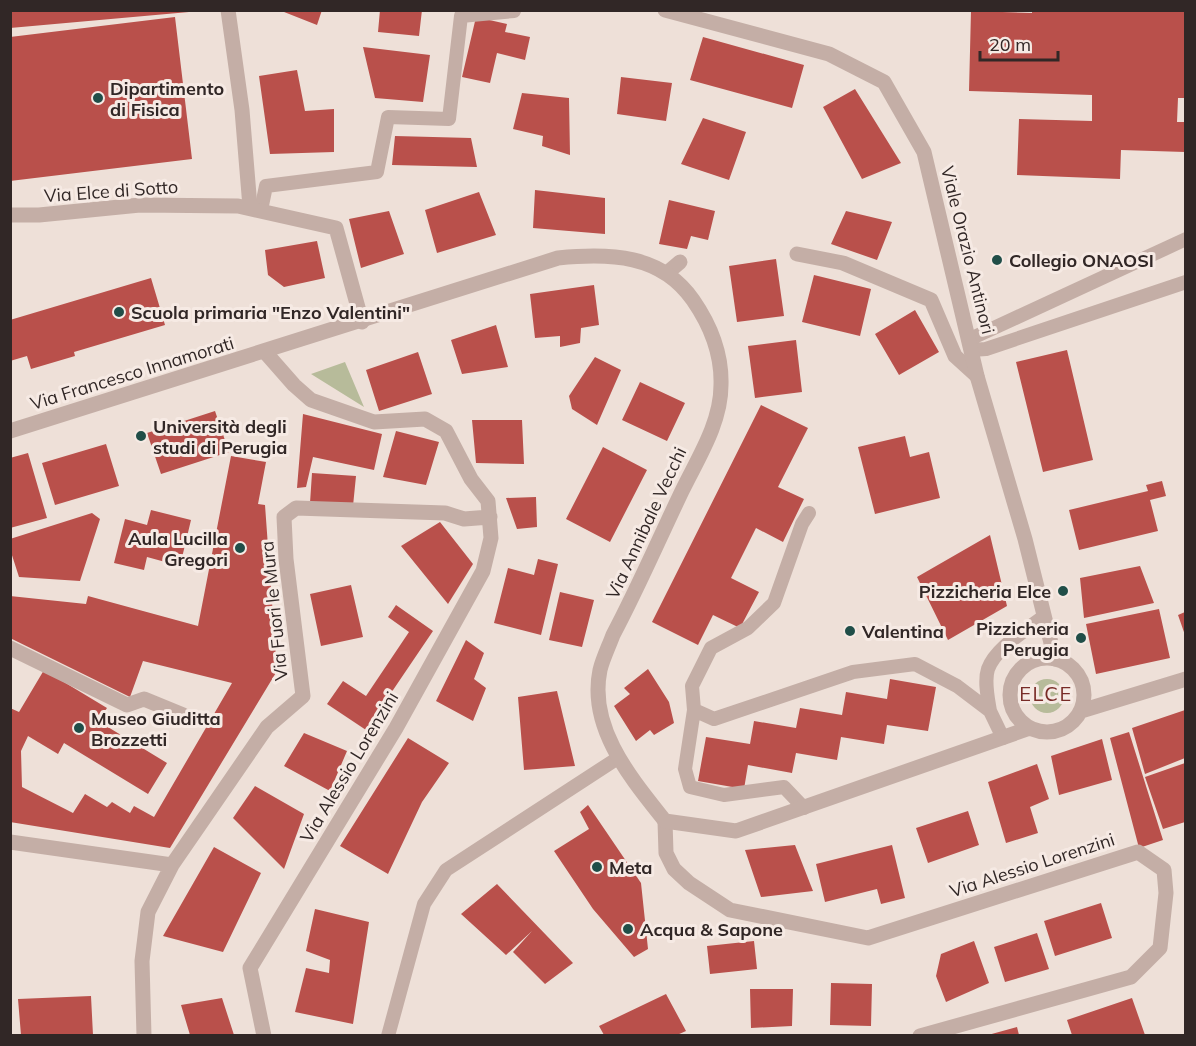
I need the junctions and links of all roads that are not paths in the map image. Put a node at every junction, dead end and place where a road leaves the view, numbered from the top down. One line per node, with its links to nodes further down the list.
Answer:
1 (228, 10): 4 (street)
2 (665, 10): 12 (street, Viale Orazio Antinori)
3 (514, 11): 4 (lane)
4 (256, 209): 5 (street, Via Elce di Sotto); 11 (street, Via Elce di Sotto)
5 (10, 215)
6 (1185, 239): 12 (lane)
7 (796, 254): 14 (street)
8 (680, 262): 9 (street)
9 (667, 273): 11 (street, Via Annibale Vecchi); 28 (street, Via Annibale Vecchi)
10 (1185, 282): 12 (lane)
11 (362, 322): 13 (street, Via Annibale Vecchi)
12 (971, 345): 14 (street, Viale Orazio Antinori)
13 (265, 352): 15 (street, Via Francesco Innamorati); 17 (street)
14 (977, 376): 18 (street, Viale Orazio Antinori)
15 (10, 431)
16 (809, 513): 22 (lane)
17 (490, 517): 32 (street, Via Fuori le Mura); 34 (street, Via Alessio Lorenzini)
18 (1043, 617): 20 (street, Viale Orazio Antinori); 23 (lane)
19 (10, 648): 25 (street)
20 (1055, 659): 24 (street); 26 (street)
21 (1185, 680): 24 (street)
22 (694, 710): 23 (lane); 29 (lane)
23 (990, 711): 27 (lane)
24 (1081, 711): 26 (street)
25 (183, 715)
26 (1030, 728): 27 (street)
27 (1003, 738): 29 (street)
28 (618, 758): 30 (street, Via Annibale Vecchi); 35 (lane)
29 (804, 808): 30 (street)
30 (665, 821): 36 (street, Via Alessio Lorenzini)
31 (10, 842): 32 (street)
32 (172, 865): 33 (street)
33 (144, 1035)
34 (264, 1035)
35 (388, 1035)
36 (920, 1035)

